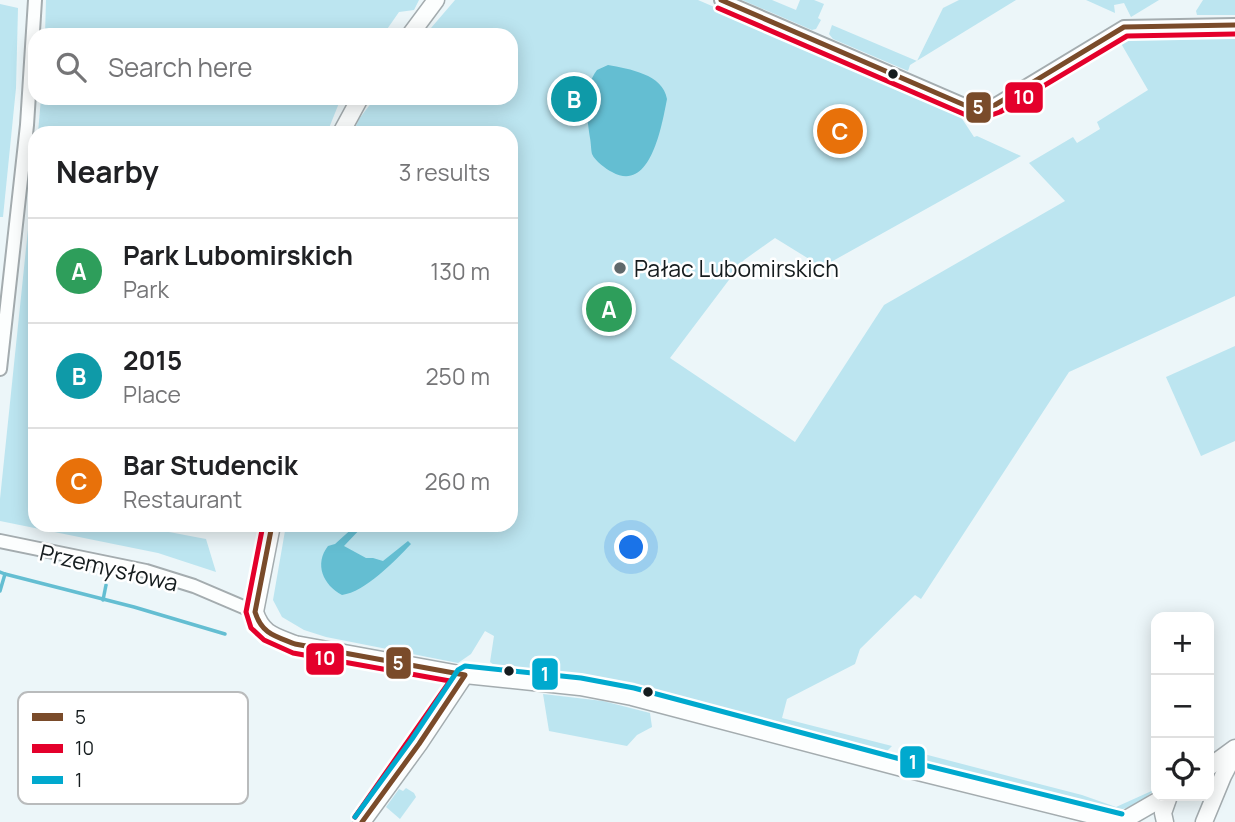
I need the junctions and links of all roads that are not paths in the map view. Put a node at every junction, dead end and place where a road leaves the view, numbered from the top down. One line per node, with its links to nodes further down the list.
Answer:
1 (35, 0): 5 (street)
2 (436, 0): 6 (street)
3 (721, 0): 4 (street)
4 (1235, 24)
5 (33, 28)
6 (415, 28)
7 (28, 105): 10 (street)
8 (355, 105): 9 (street)
9 (345, 126)
10 (0, 369)
11 (271, 532): 13 (street)
12 (0, 541): 13 (street, Przemysłowa)
13 (255, 612): 14 (street)
14 (465, 675): 20 (street); 21 (street)
15 (1235, 748): 17 (street)
16 (1235, 753): 23 (street)
17 (1214, 763)
18 (1158, 801): 21 (street)
19 (1166, 801): 22 (street)
20 (362, 822)
21 (1121, 822)
22 (1166, 822)
23 (1204, 822)

